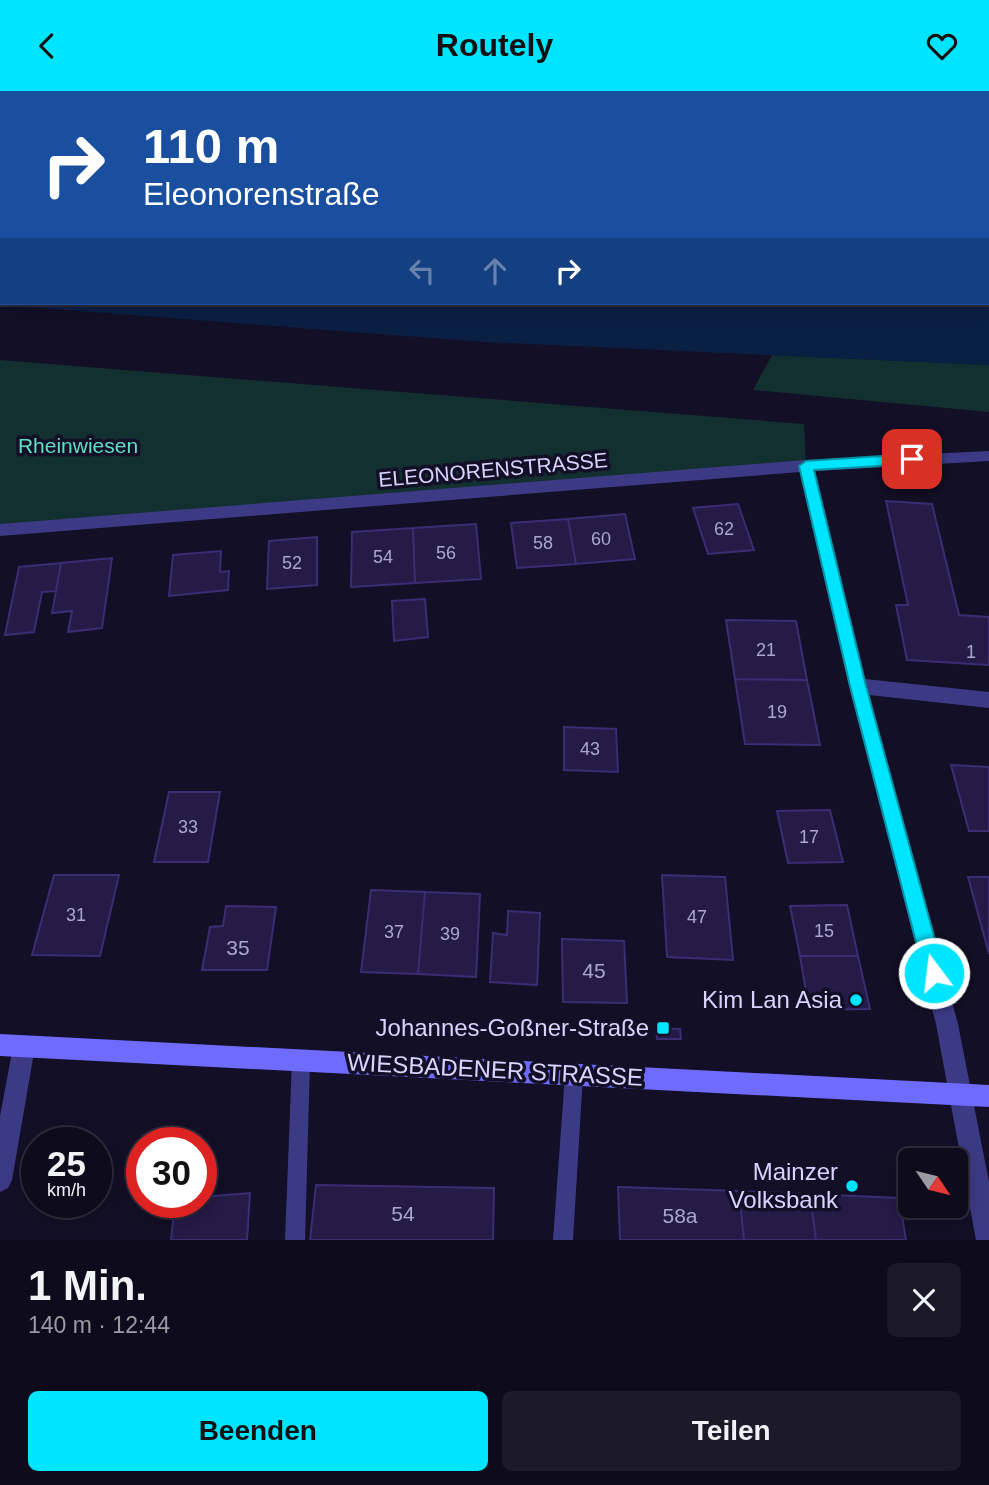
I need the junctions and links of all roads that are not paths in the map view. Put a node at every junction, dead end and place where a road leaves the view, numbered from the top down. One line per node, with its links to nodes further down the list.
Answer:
1 (989, 456): 2 (street, ELEONORENSTRASSE)
2 (806, 466): 3 (street, ELEONORENSTRASSE); 4 (street)
3 (0, 530)
4 (858, 686): 5 (street); 10 (street)
5 (989, 700)
6 (0, 1045): 7 (main road, WIESBADENER STRASSE)
7 (24, 1047): 8 (main road, WIESBADENER STRASSE); 12 (street)
8 (301, 1061): 9 (main road, WIESBADENER STRASSE); 13 (lane)
9 (574, 1075): 10 (main road, WIESBADENER STRASSE); 14 (lane)
10 (962, 1095): 11 (main road, WIESBADENER STRASSE); 15 (street)
11 (989, 1095)
12 (0, 1180)
13 (295, 1240)
14 (563, 1240)
15 (988, 1240)

